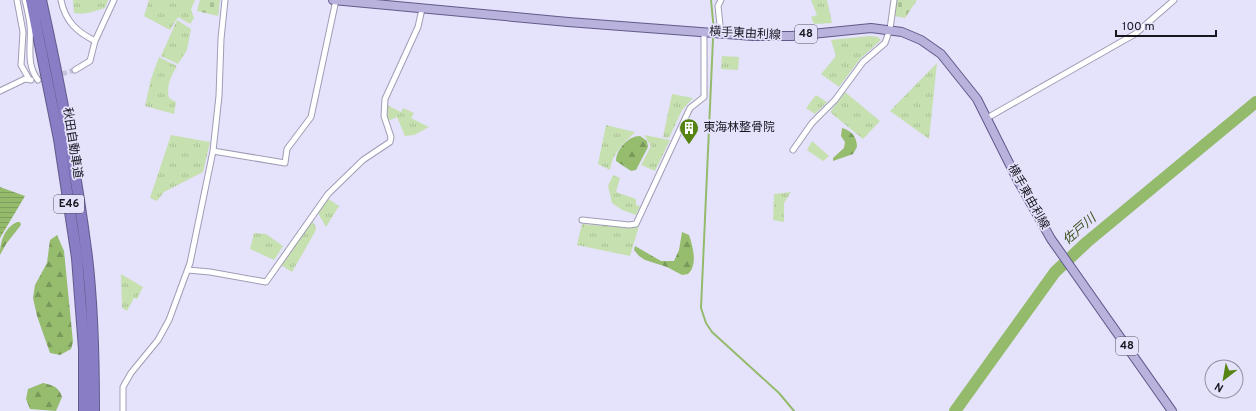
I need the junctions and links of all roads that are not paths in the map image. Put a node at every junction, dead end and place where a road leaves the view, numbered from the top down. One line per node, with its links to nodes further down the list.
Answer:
1 (17, 0): 18 (street)
2 (25, 0): 18 (street)
3 (31, 0): 25 (highway, 秋田自動車道 / E46)
4 (41, 0): 26 (highway, 秋田自動車道 / E46)
5 (60, 0): 16 (street)
6 (114, 0): 16 (street)
7 (225, 0): 21 (street)
8 (334, 0): 12 (main road, 横手東由利線 / 48); 21 (street)
9 (721, 0): 15 (street)
10 (894, 0): 13 (street)
11 (1174, 0): 20 (street)
12 (422, 9): 14 (main road, 横手東由利線 / 48); 24 (street)
13 (890, 29): 15 (main road, 横手東由利線 / 48); 20 (main road, 横手東由利線 / 48); 22 (street)
14 (704, 32): 15 (main road, 横手東由利線 / 48); 23 (street)
15 (722, 34)
16 (95, 41): 17 (street)
17 (76, 70)
18 (29, 79): 19 (street)
19 (0, 91)
20 (987, 118): 28 (main road, 横手東由利線 / 48)
21 (213, 150): 24 (street)
22 (793, 150)
23 (582, 220)
24 (188, 270): 27 (street)
25 (84, 411)
26 (94, 411)
27 (123, 411)
28 (1172, 411)

